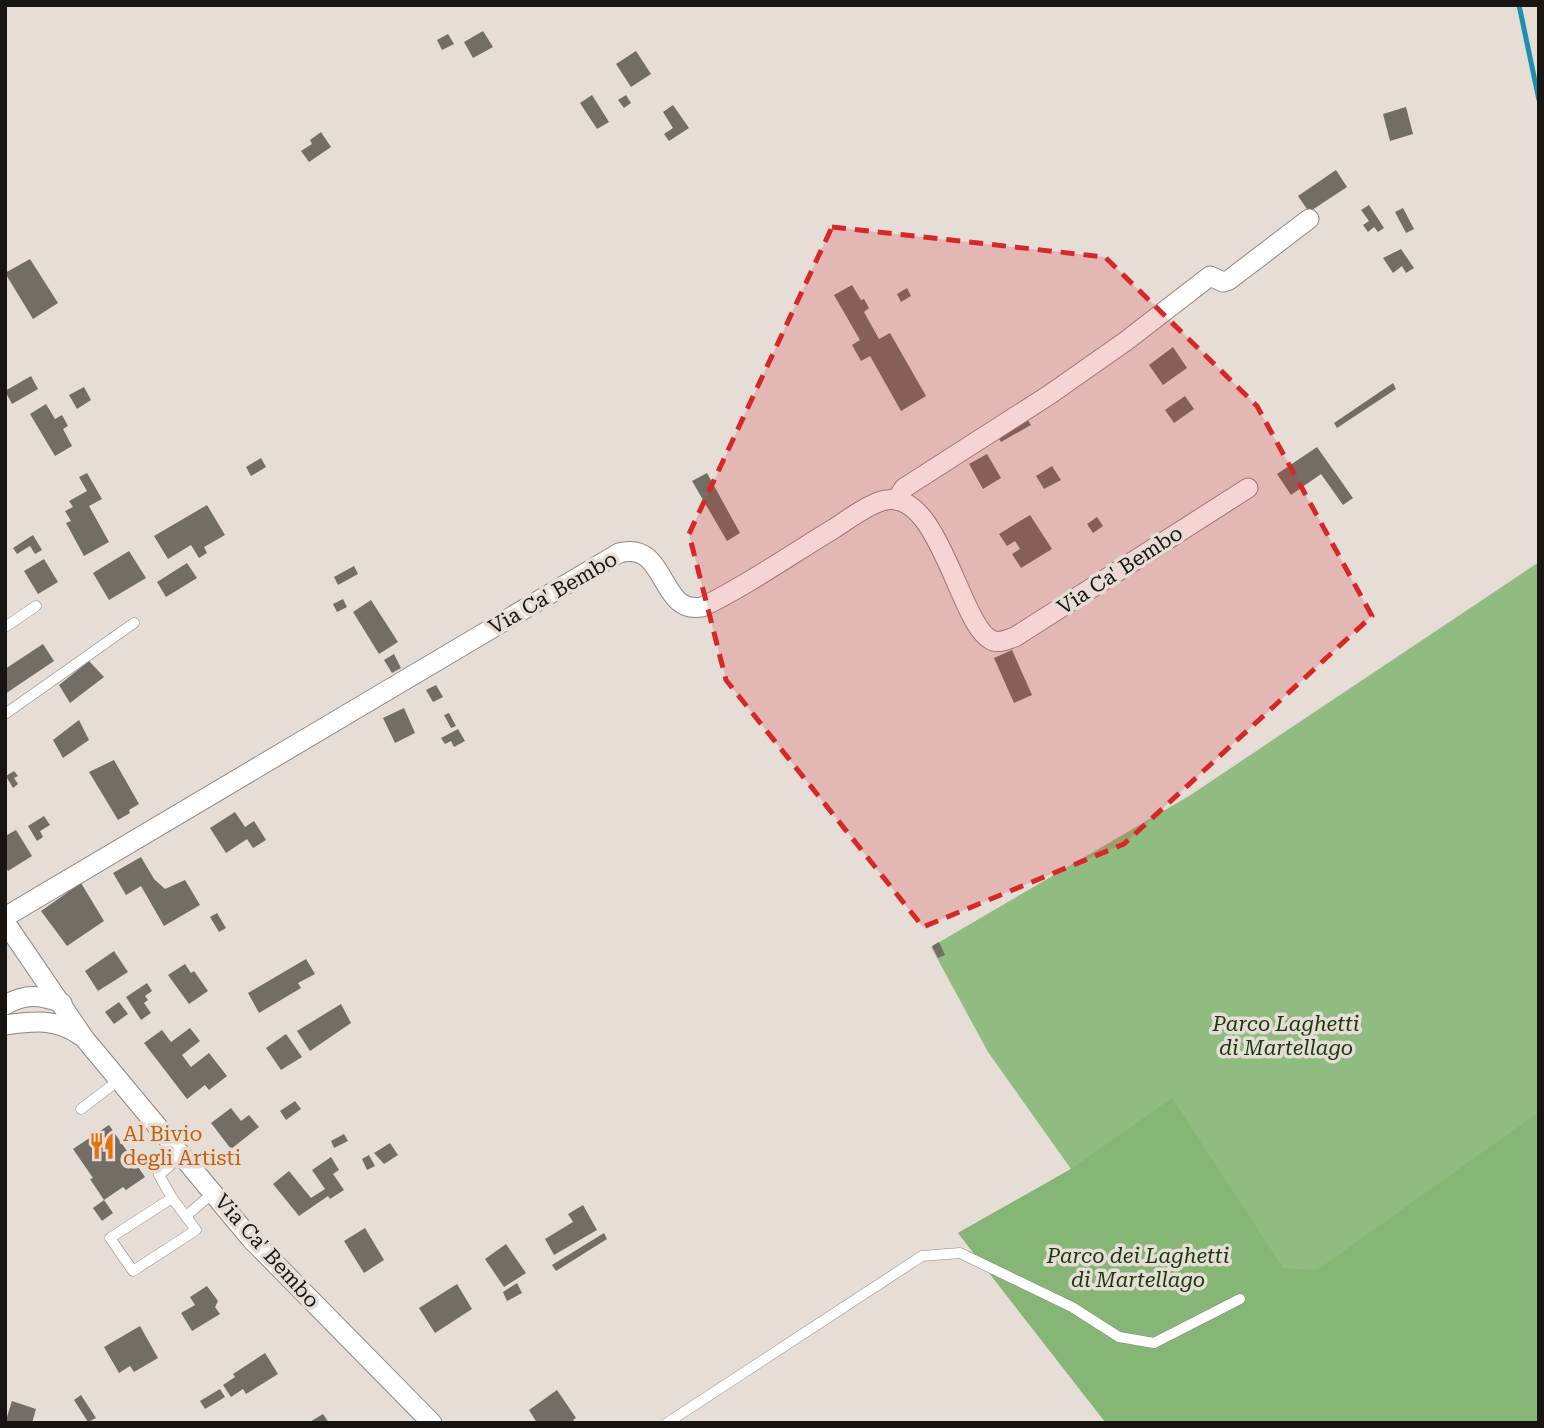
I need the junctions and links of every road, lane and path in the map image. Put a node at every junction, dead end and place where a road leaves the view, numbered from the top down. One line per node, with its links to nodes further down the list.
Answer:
1 (1309, 219): 3 (street)
2 (1248, 488): 3 (street, Via Ca' Bembo)
3 (896, 500): 8 (street, Via Ca' Bembo)
4 (36, 606): 6 (lane)
5 (134, 623): 7 (lane)
6 (5, 627)
7 (5, 714)
8 (5, 917)
9 (5, 922): 10 (street, Via Ca' Bembo)
10 (62, 1003): 11 (street); 13 (street, Via Ca' Bembo)
11 (5, 1005)
12 (5, 1025): 13 (street, Via Ca' Bembo)
13 (84, 1038): 14 (street, Via Ca' Bembo)
14 (119, 1080): 15 (lane); 16 (street, Via Ca' Bembo)
15 (81, 1109)
16 (182, 1156): 17 (street, Via Ca' Bembo); 18 (lane)
17 (213, 1193): 19 (lane); 21 (street, Via Ca' Bembo)
18 (172, 1198): 19 (lane); 19 (lane)
19 (186, 1216)
20 (1240, 1299): 22 (lane)
21 (432, 1423)
22 (667, 1423)

